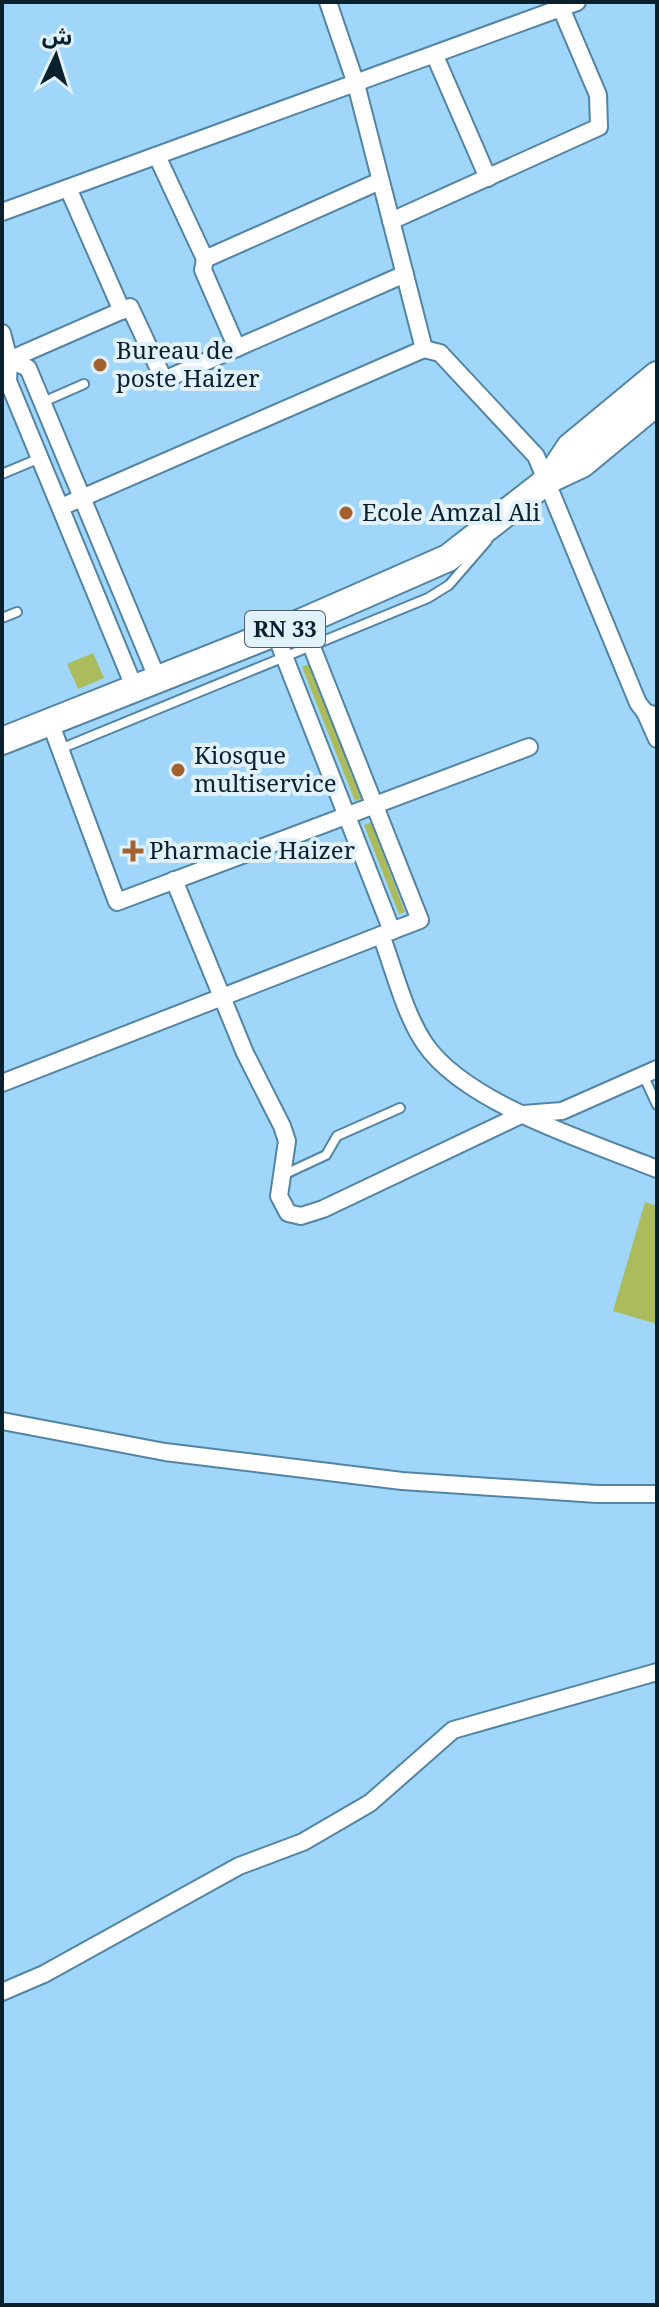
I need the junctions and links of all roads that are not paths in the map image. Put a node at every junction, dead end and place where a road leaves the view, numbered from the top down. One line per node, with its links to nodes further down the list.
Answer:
1 (328, 2): 5 (street)
2 (577, 2): 3 (street)
3 (561, 8): 4 (street); 7 (street)
4 (435, 56): 5 (street); 7 (street)
5 (356, 84): 6 (street); 8 (street)
6 (157, 156): 9 (street); 12 (street)
7 (488, 178): 11 (street)
8 (380, 181): 11 (street); 12 (street)
9 (68, 188): 10 (street); 14 (street)
10 (2, 212)
11 (391, 221): 13 (street)
12 (205, 259): 16 (street)
13 (405, 274): 16 (street); 17 (street)
14 (122, 311): 16 (street); 18 (street)
15 (2, 333): 18 (street)
16 (237, 348)
17 (424, 349): 25 (street); 26 (street)
18 (5, 361): 21 (street); 23 (street)
19 (657, 375): 25 (main road, RN 33)
20 (84, 384): 21 (lane)
21 (42, 402): 26 (street)
22 (657, 402): 25 (main road, RN 33)
23 (41, 458): 24 (lane); 28 (street)
24 (2, 474)
25 (548, 480): 27 (main road, RN 33); 36 (street)
26 (82, 498): 28 (street); 35 (street)
27 (522, 501): 31 (main road, RN 33); 33 (lane)
28 (61, 507): 35 (street)
29 (17, 612): 30 (lane)
30 (2, 618)
31 (302, 622): 32 (main road, RN 33); 33 (street)
32 (275, 633): 34 (street); 35 (main road, RN 33)
33 (312, 648): 34 (lane); 42 (street)
34 (285, 658): 41 (lane); 43 (street)
35 (147, 685): 37 (main road, RN 33)
36 (651, 714): 38 (street)
37 (50, 722): 39 (main road, RN 33); 41 (street)
38 (657, 739)
39 (2, 741)
40 (529, 747): 42 (street)
41 (60, 749): 44 (street)
42 (375, 806): 43 (street); 45 (street)
43 (349, 817): 44 (street); 45 (street)
44 (174, 880): 46 (street)
45 (387, 933): 46 (street); 51 (street)
46 (221, 996): 48 (street); 53 (street)
47 (650, 1072): 49 (lane); 51 (street)
48 (2, 1083)
49 (657, 1105)
50 (400, 1108): 53 (lane)
51 (523, 1114): 52 (street); 53 (street)
52 (657, 1169)
53 (280, 1176)
54 (2, 1421): 55 (street)
55 (657, 1494)
56 (657, 1672): 57 (street)
57 (2, 1992)

